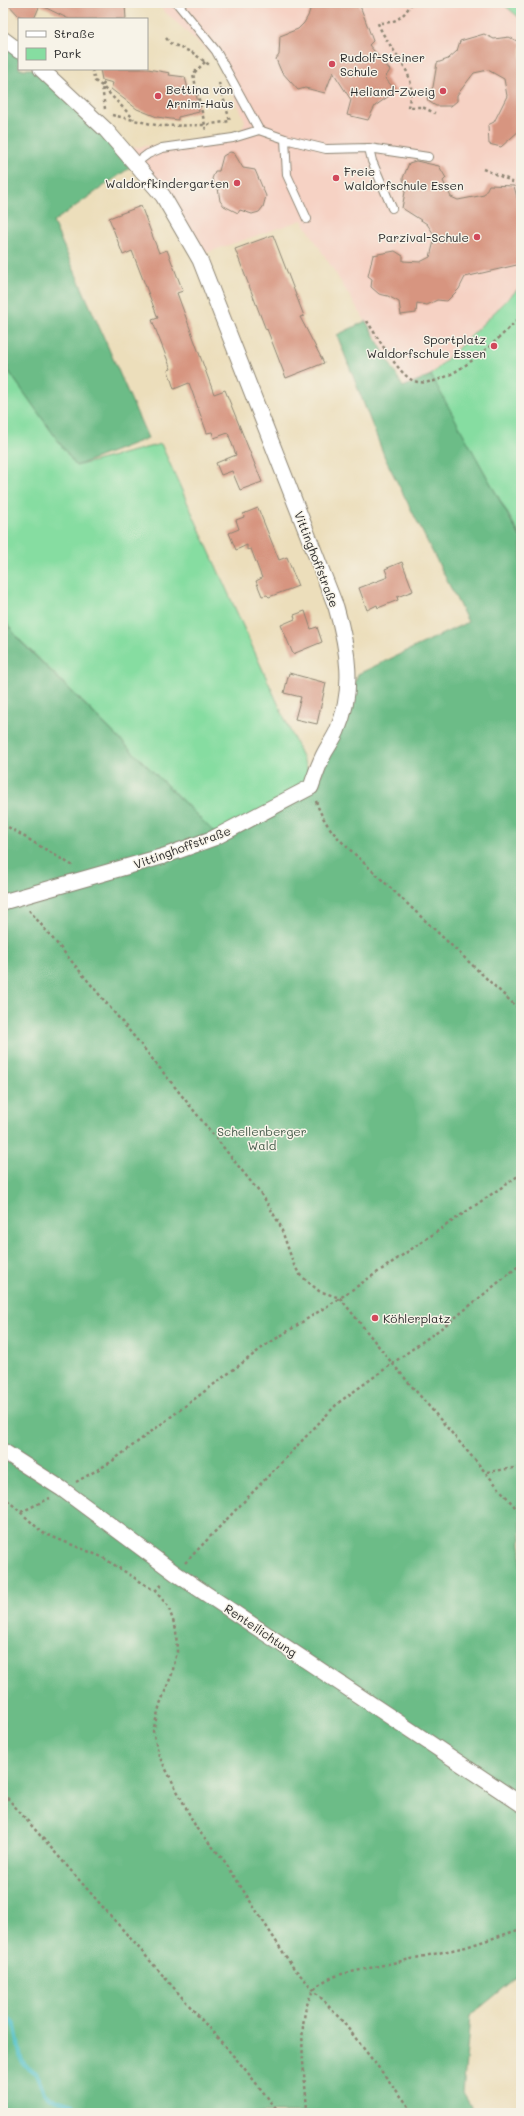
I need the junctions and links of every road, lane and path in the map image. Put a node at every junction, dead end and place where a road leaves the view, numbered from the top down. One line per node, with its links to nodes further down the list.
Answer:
1 (177, 3): 16 (lane)
2 (412, 3): 13 (path)
3 (166, 38): 6 (path)
4 (3, 39): 5 (street)
5 (18, 50)
6 (205, 62): 7 (path); 15 (path)
7 (215, 69)
8 (42, 70): 21 (street, Vittinghoffstraße)
9 (92, 70): 12 (path)
10 (217, 77): 15 (path)
11 (106, 81): 12 (path)
12 (102, 86): 14 (path); 14 (path)
13 (435, 113)
14 (134, 120): 15 (path)
15 (205, 125): 18 (path)
16 (259, 130): 17 (lane); 18 (lane)
17 (285, 140): 19 (lane); 25 (lane)
18 (209, 142): 21 (lane)
19 (369, 148): 20 (lane); 24 (lane)
20 (428, 156)
21 (136, 163): 28 (street, Vittinghoffstraße)
22 (483, 169): 23 (path)
23 (521, 188)
24 (392, 208)
25 (307, 219)
26 (521, 316): 27 (path)
27 (367, 321)
28 (311, 786): 30 (street, Vittinghoffstraße); 32 (path)
29 (3, 824): 30 (path)
30 (93, 877): 31 (street, Vittinghoffstraße)
31 (9, 900): 35 (path)
32 (521, 1011)
33 (521, 1174): 35 (path)
34 (521, 1264): 36 (path)
35 (340, 1298): 36 (path); 40 (path)
36 (392, 1362): 39 (path); 44 (path)
37 (3, 1451): 40 (street, Renteilichtung)
38 (521, 1467): 39 (path)
39 (487, 1472): 43 (path)
40 (62, 1489): 42 (path); 44 (street, Renteilichtung)
41 (3, 1496): 42 (path)
42 (21, 1512): 45 (path)
43 (521, 1514)
44 (176, 1573): 45 (path); 47 (street, Renteilichtung)
45 (156, 1591): 49 (path)
46 (3, 1793): 52 (path)
47 (521, 1804)
48 (521, 1929): 49 (path)
49 (314, 1990): 53 (path); 54 (path)
50 (3, 2108): 51 (path)
51 (7, 2113)
52 (280, 2113)
53 (307, 2113)
54 (414, 2113)

